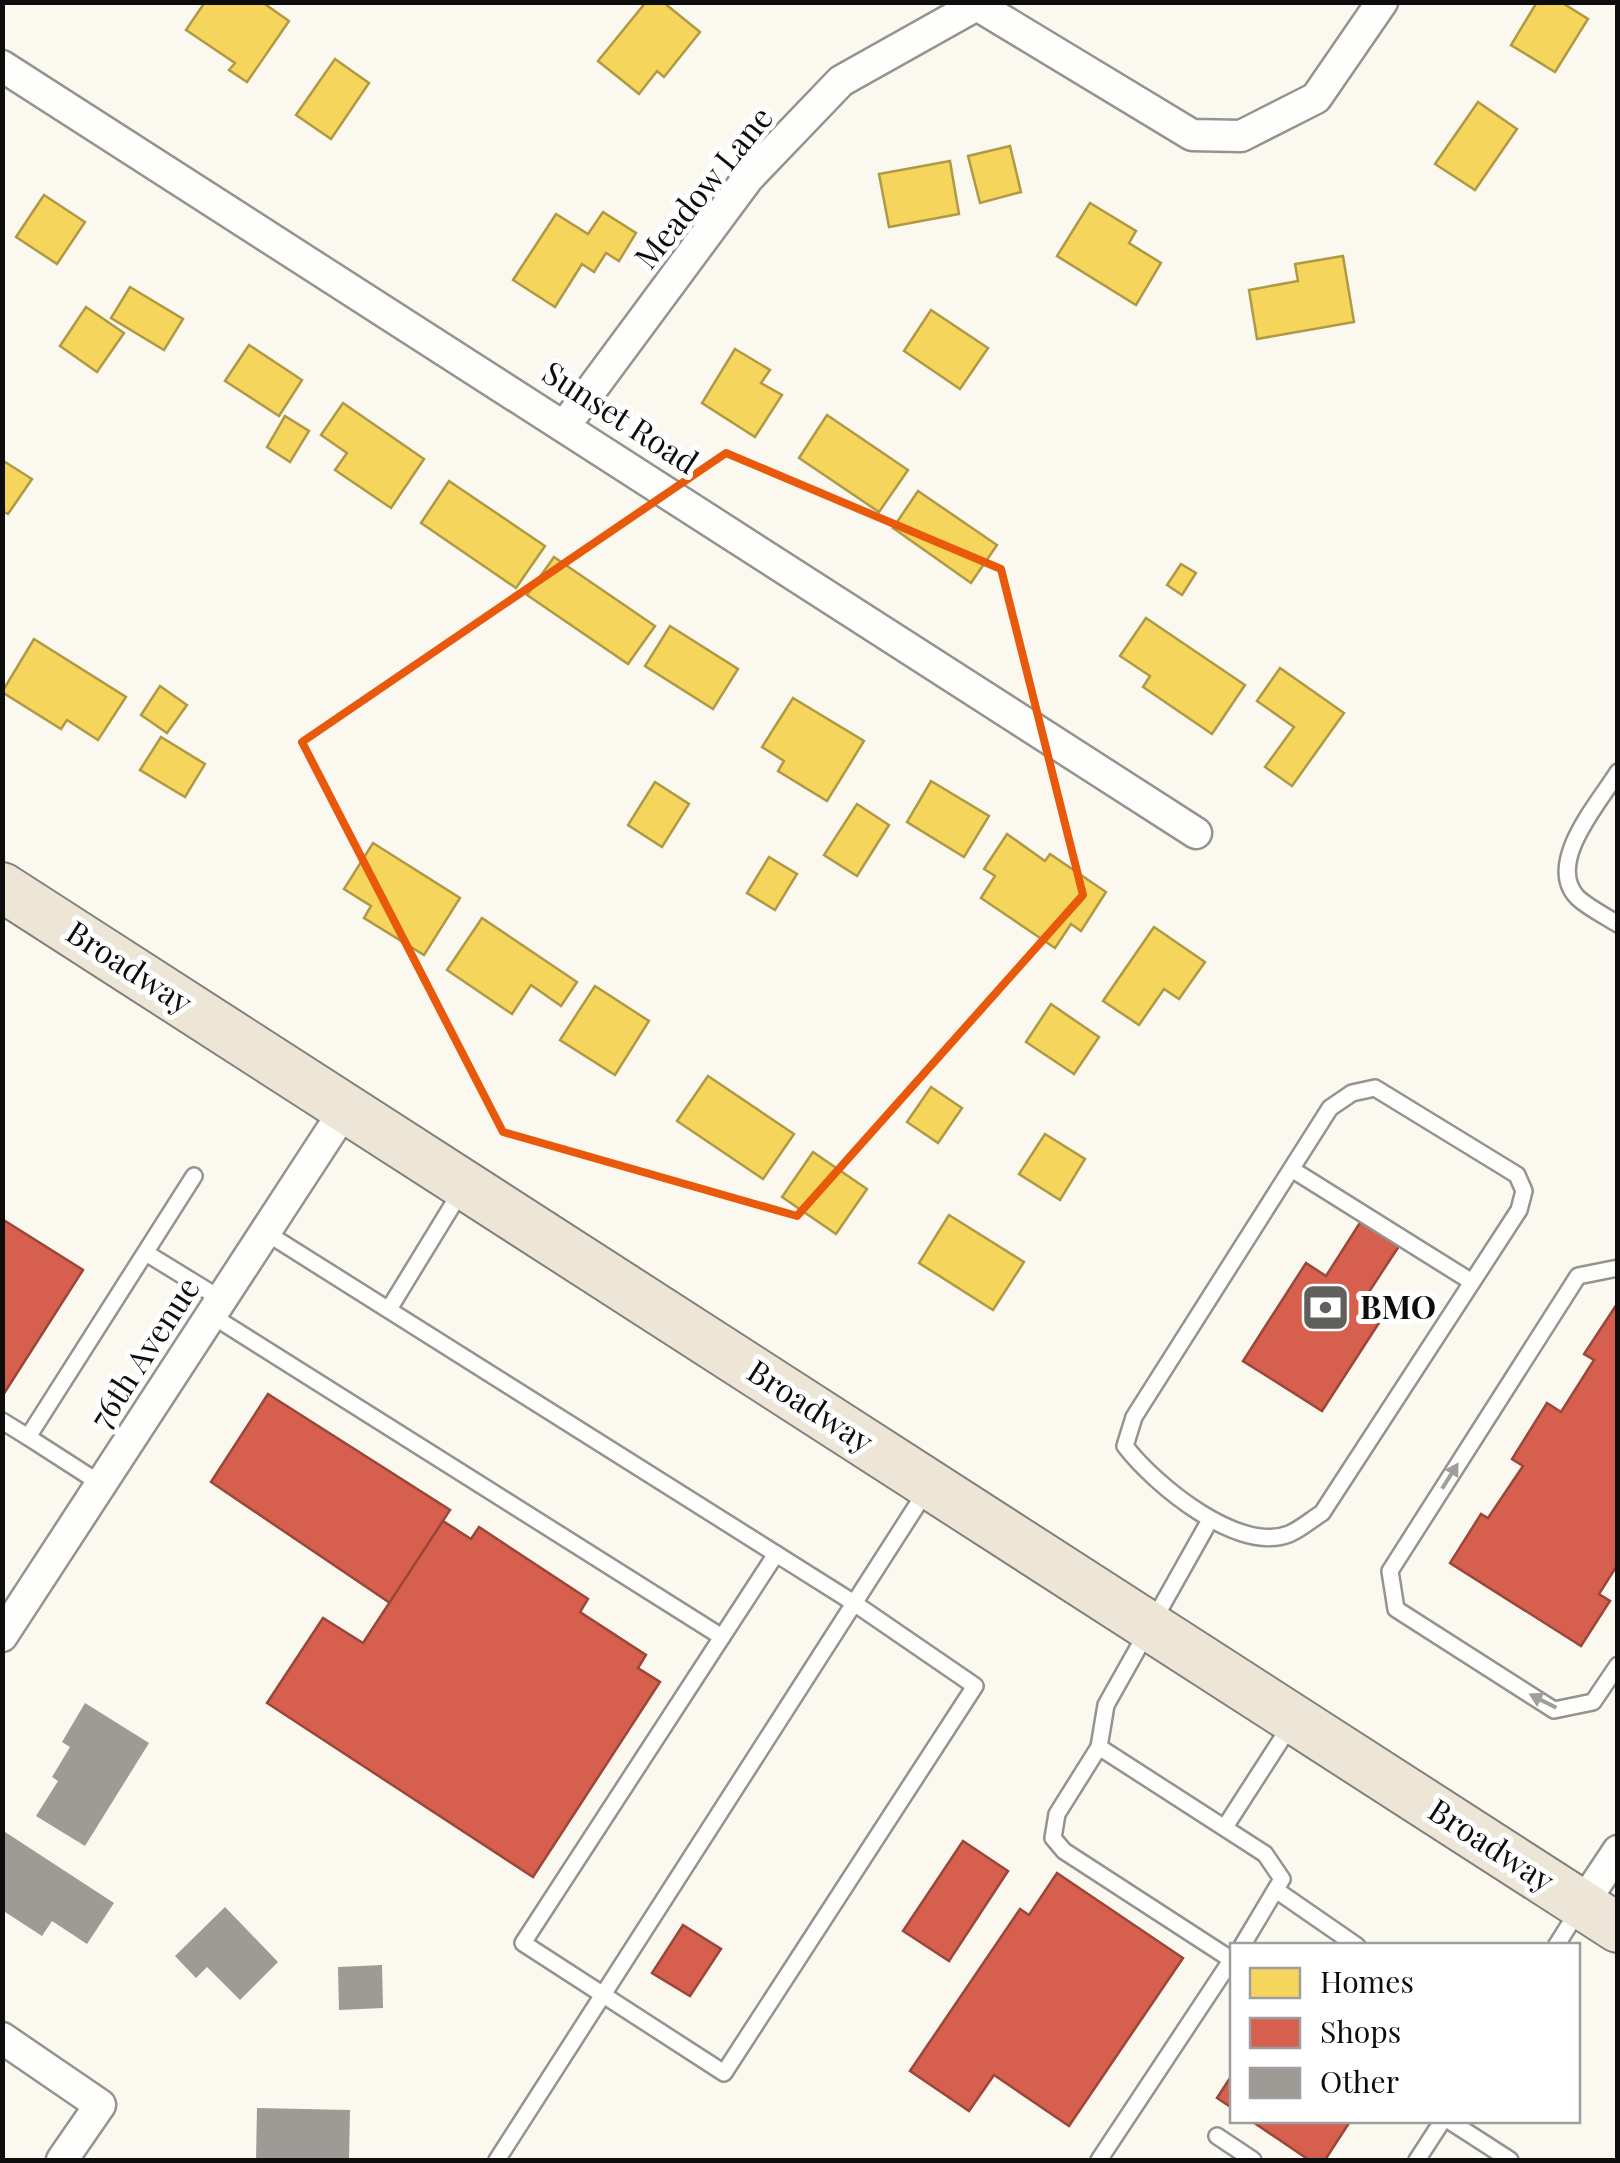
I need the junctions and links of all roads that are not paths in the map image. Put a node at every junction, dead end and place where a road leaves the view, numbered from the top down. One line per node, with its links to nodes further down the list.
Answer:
1 (1382, 2): 2 (street)
2 (980, 4): 4 (street, Meadow Lane)
3 (2, 66): 4 (street, Sunset Road)
4 (566, 424): 6 (street, Sunset Road)
5 (1618, 772): 8 (lane)
6 (1196, 833)
7 (2, 887): 9 (main road, Broadway)
8 (1618, 924)
9 (346, 1108): 12 (main road, Broadway); 13 (street, 76th Avenue)
10 (1293, 1170): 16 (lane); 16 (lane); 23 (lane)
11 (194, 1176): 14 (lane)
12 (465, 1184): 18 (lane); 22 (main road, Broadway)
13 (265, 1232): 17 (street, 76th Avenue); 18 (lane)
14 (146, 1252): 17 (lane); 20 (lane)
15 (1618, 1268): 29 (lane, one-way to 15)
16 (1472, 1282): 23 (lane)
17 (216, 1307): 21 (street, 76th Avenue); 28 (lane)
18 (389, 1309): 24 (lane)
19 (2, 1421): 20 (lane)
20 (28, 1437): 21 (lane)
21 (101, 1484): 27 (street, 76th Avenue)
22 (930, 1485): 25 (lane); 26 (main road, Broadway)
23 (1210, 1520): 26 (lane)
24 (776, 1554): 25 (lane); 28 (lane)
25 (854, 1603): 41 (lane); 41 (lane)
26 (1150, 1627): 30 (main road, Broadway); 31 (lane)
27 (2, 1636)
28 (722, 1638): 41 (lane)
29 (1618, 1665)
30 (1294, 1719): 32 (lane); 35 (main road, Broadway)
31 (1100, 1746): 32 (lane); 39 (lane)
32 (1225, 1827): 34 (lane)
33 (1618, 1851): 35 (street)
34 (1276, 1890): 36 (lane); 37 (lane)
35 (1600, 1917): 38 (lane)
36 (1244, 1943)
37 (1354, 1943)
38 (1561, 1943)
39 (1230, 1958)
40 (1230, 1962): 48 (lane)
41 (603, 1996): 47 (lane)
42 (2, 2038): 46 (street)
43 (1444, 2123): 50 (lane)
44 (1451, 2123): 51 (lane)
45 (1217, 2136): 49 (lane)
46 (62, 2160)
47 (498, 2160)
48 (1098, 2160)
49 (1253, 2160)
50 (1417, 2160)
51 (1510, 2160)

